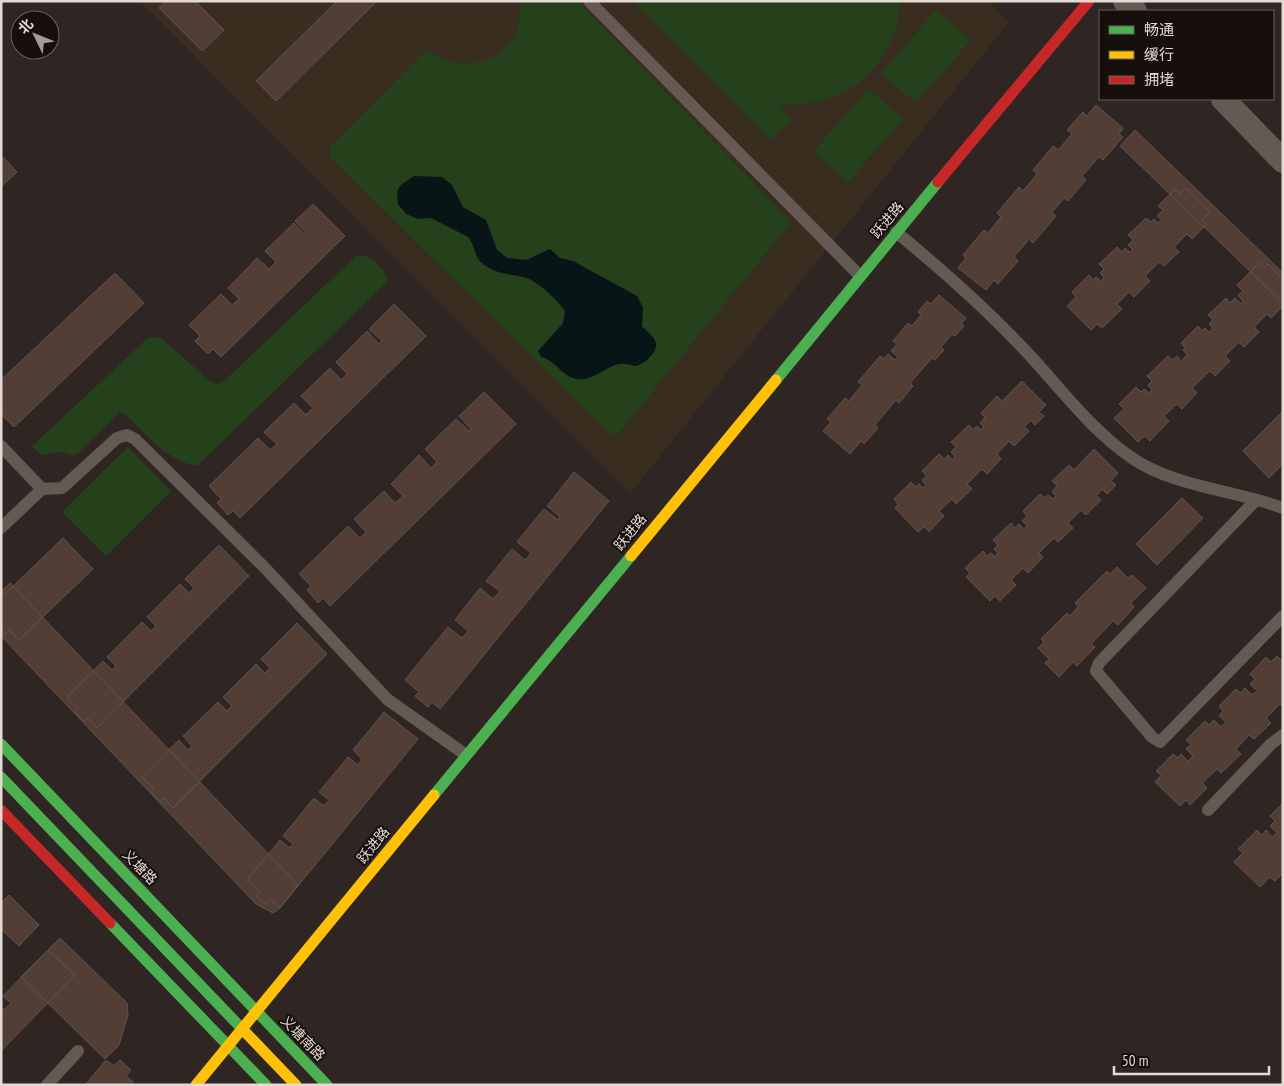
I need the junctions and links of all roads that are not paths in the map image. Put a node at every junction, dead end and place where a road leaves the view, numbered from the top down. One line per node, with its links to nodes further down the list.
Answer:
1 (589, 1): 8 (lane)
2 (1089, 1): 7 (street, 跃进路)
3 (1124, 1): 4 (street)
4 (1134, 10)
5 (1223, 100): 6 (street)
6 (1283, 161)
7 (896, 232): 8 (street, 跃进路); 11 (lane)
8 (860, 276): 17 (street, 跃进路)
9 (1, 446): 10 (lane)
10 (42, 489): 13 (lane); 17 (lane)
11 (1256, 500): 12 (lane); 14 (lane)
12 (1283, 508)
13 (1, 528)
14 (1283, 616)
15 (1283, 735): 20 (lane)
16 (1, 744): 21 (street, 义塘路)
17 (466, 755): 21 (street, 跃进路)
18 (1, 777): 22 (street)
19 (1, 810): 23 (street)
20 (1208, 810)
21 (257, 1011): 22 (street, 跃进路); 29 (street, 义塘南路)
22 (242, 1028): 23 (street, 跃进路); 28 (street)
23 (228, 1046): 26 (street, 跃进路); 27 (street)
24 (78, 1051): 25 (lane)
25 (47, 1085)
26 (196, 1085)
27 (266, 1085)
28 (296, 1085)
29 (327, 1085)

